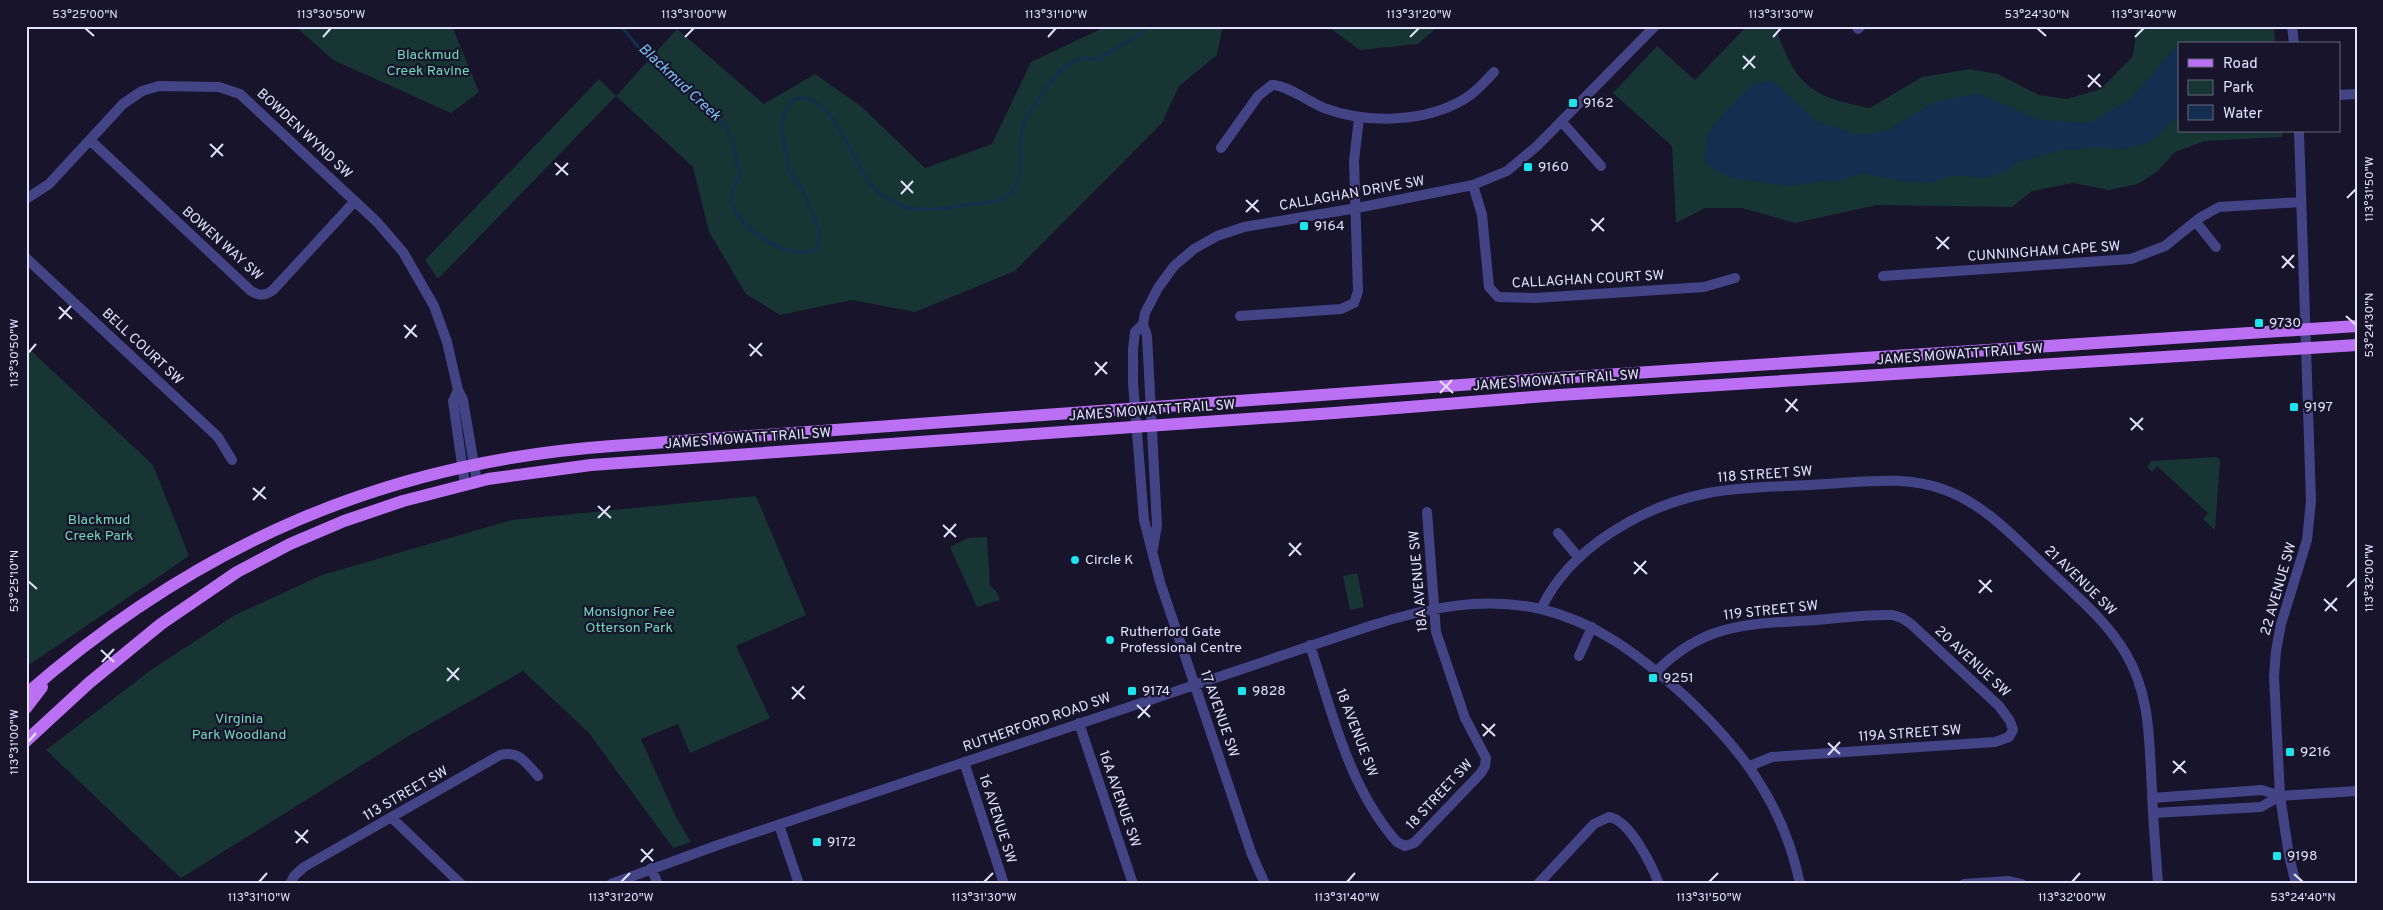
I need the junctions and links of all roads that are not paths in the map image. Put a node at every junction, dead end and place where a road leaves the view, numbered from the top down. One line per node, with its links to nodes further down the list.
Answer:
1 (1655, 26): 8 (street, CALLAGHAN DRIVE SW)
2 (2292, 26): 3 (street)
3 (2294, 42)
4 (1494, 72): 7 (street)
5 (2357, 94): 6 (street)
6 (2340, 95)
7 (1359, 118): 11 (street); 17 (street)
8 (1562, 122): 12 (street); 13 (street, CALLAGHAN DRIVE SW)
9 (2299, 132): 16 (street, 22 AVENUE SW)
10 (90, 140): 14 (street, BOWDEN WYND SW); 15 (street, BOWDEN WYND SW); 15 (street, BOWEN WAY SW)
11 (1221, 148)
12 (1601, 166)
13 (1473, 185): 17 (street, CALLAGHAN DRIVE SW); 22 (street, CALLAGHAN COURT SW)
14 (26, 199)
15 (355, 201): 29 (street, BOWDEN WYND SW)
16 (2300, 202): 18 (street, CUNNINGHAM CAPE SW); 26 (street, 22 AVENUE SW)
17 (1357, 208): 23 (street); 24 (street, CALLAGHAN DRIVE SW)
18 (2196, 222): 19 (street); 21 (street, CUNNINGHAM CAPE SW)
19 (2216, 247)
20 (26, 258): 34 (street, BELL COURT SW)
21 (1883, 276)
22 (1735, 278)
23 (1240, 316)
24 (1143, 324): 30 (street, CALLAGHAN DRIVE SW); 31 (street, CALLAGHAN DRIVE SW)
25 (2357, 326): 26 (main road, JAMES MOWATT TRAIL SW)
26 (2305, 331): 28 (street, 22 AVENUE SW); 30 (main road, JAMES MOWATT TRAIL SW)
27 (2357, 345): 28 (main road, JAMES MOWATT TRAIL SW)
28 (2306, 349): 32 (main road, JAMES MOWATT TRAIL SW); 62 (street, 22 AVENUE SW)
29 (458, 390): 35 (street, BOWDEN WYND SW); 36 (street, BOWDEN WYND SW)
30 (1152, 407): 31 (main road, JAMES MOWATT TRAIL SW); 32 (street, 17 AVENUE SW)
31 (1134, 408): 33 (street, 17 AVENUE SW); 35 (main road, JAMES MOWATT TRAIL SW)
32 (1152, 425): 33 (main road, JAMES MOWATT TRAIL SW); 41 (street, 17 AVENUE SW)
33 (1136, 427): 37 (main road, JAMES MOWATT TRAIL SW); 41 (street, 17 AVENUE SW)
34 (232, 460)
35 (475, 464): 36 (main road, JAMES MOWATT TRAIL SW); 37 (street, BOWDEN WYND SW)
36 (462, 468): 37 (street, BOWDEN WYND SW); 49 (main road, JAMES MOWATT TRAIL SW)
37 (471, 483): 56 (main road, JAMES MOWATT TRAIL SW)
38 (1967, 499): 42 (street, 118 STREET SW); 63 (street, 21 AVENUE SW)
39 (1428, 512): 43 (street, 18A AVENUE SW)
40 (1558, 533): 42 (street)
41 (1152, 551): 51 (street, 17 AVENUE SW)
42 (1579, 558): 44 (street, 118 STREET SW)
43 (1433, 609): 44 (street, RUTHERFORD ROAD SW); 47 (street, RUTHERFORD ROAD SW); 57 (street, 18A AVENUE SW)
44 (1541, 609): 46 (street, RUTHERFORD ROAD SW)
45 (1902, 618): 50 (street, 119 STREET SW); 55 (street, 20 AVENUE SW)
46 (1592, 627): 48 (street); 50 (street, RUTHERFORD ROAD SW)
47 (1310, 645): 51 (street, RUTHERFORD ROAD SW); 67 (street, 18 AVENUE SW)
48 (1579, 656)
49 (59, 666): 52 (main road, JAMES MOWATT TRAIL SW); 53 (main road)
50 (1657, 671): 59 (street, RUTHERFORD ROAD SW)
51 (1195, 684): 54 (street, RUTHERFORD ROAD SW); 76 (street, 17 AVENUE SW)
52 (26, 694)
53 (26, 708)
54 (1079, 723): 58 (street, RUTHERFORD ROAD SW); 75 (street, 16A AVENUE SW)
55 (2012, 734): 59 (street, 119A STREET SW)
56 (26, 741)
57 (1486, 758): 67 (street, 18 STREET SW)
58 (964, 762): 66 (street, RUTHERFORD ROAD SW); 74 (street, 16 AVENUE SW)
59 (1750, 766): 79 (street, RUTHERFORD ROAD SW)
60 (538, 776): 65 (street, 113 STREET SW)
61 (2357, 791): 62 (street)
62 (2280, 796): 63 (street); 64 (street); 83 (street, 22 AVENUE SW)
63 (2152, 798): 64 (street, 21 AVENUE SW)
64 (2153, 813): 82 (street, 21 AVENUE SW)
65 (392, 818): 69 (street, 113 STREET SW); 70 (street)
66 (779, 825): 68 (street, RUTHERFORD ROAD SW); 73 (street)
67 (1406, 846)
68 (651, 868): 71 (street, RUTHERFORD ROAD SW); 72 (street)
69 (290, 884)
70 (461, 884)
71 (611, 884)
72 (658, 884)
73 (799, 884)
74 (1004, 884)
75 (1133, 884)
76 (1265, 884)
77 (1538, 884): 78 (street)
78 (1659, 884)
79 (1800, 884)
80 (1964, 884): 81 (street)
81 (2022, 884)
82 (2158, 884)
83 (2296, 884)

